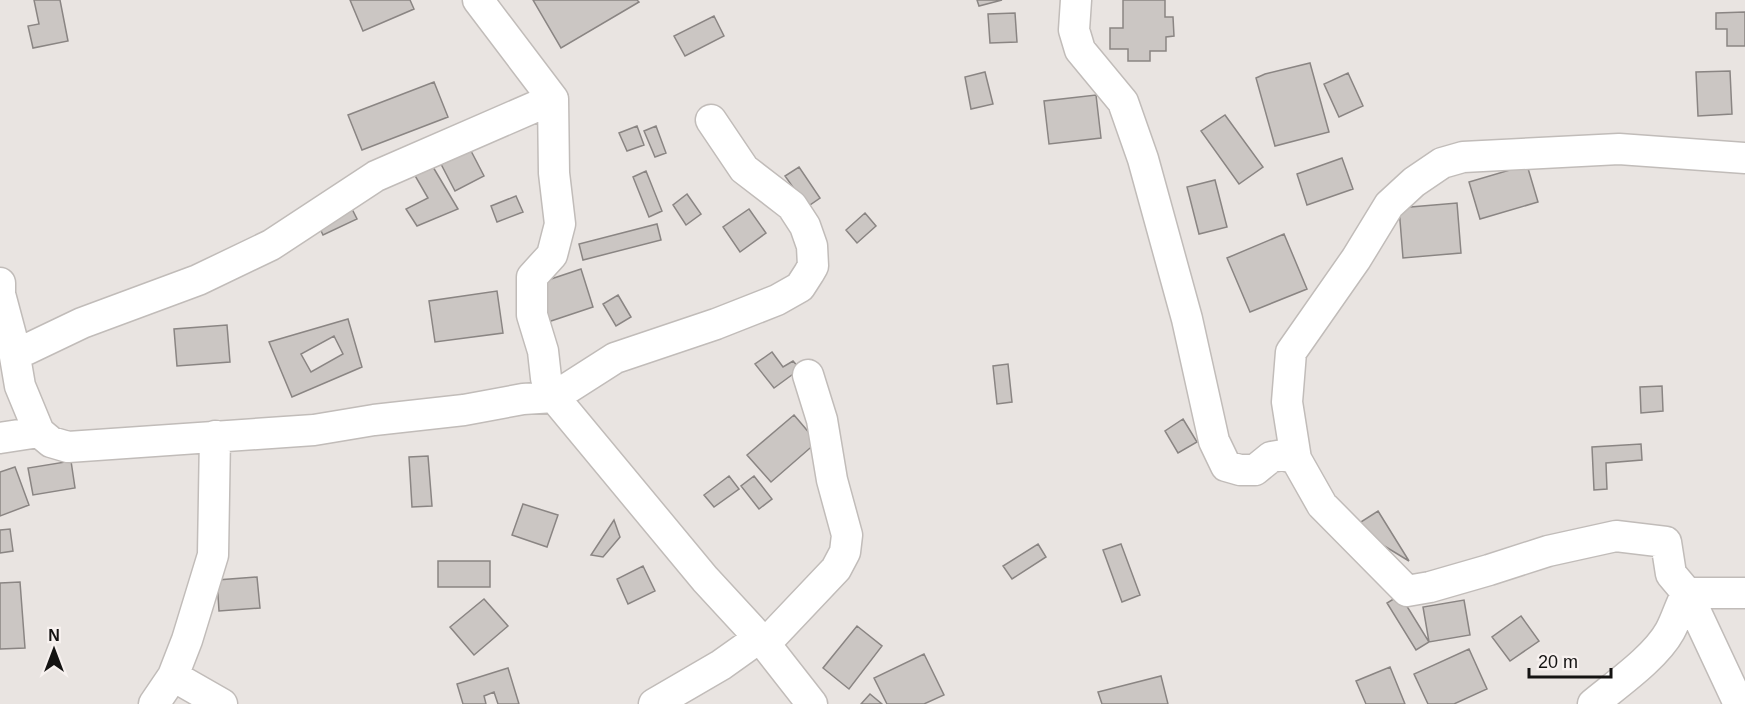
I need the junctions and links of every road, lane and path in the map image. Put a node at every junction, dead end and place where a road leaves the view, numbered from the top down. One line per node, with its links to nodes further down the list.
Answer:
1 (478, 0): 3 (street)
2 (1076, 0): 13 (street)
3 (553, 99): 7 (street); 9 (street)
4 (711, 120): 9 (street)
5 (1745, 158): 13 (street)
6 (0, 283): 7 (street)
7 (9, 344): 10 (street)
8 (808, 375): 16 (street)
9 (554, 397): 11 (street); 16 (street)
10 (39, 432): 11 (street); 12 (street)
11 (215, 436): 17 (street)
12 (0, 438)
13 (1296, 459): 14 (street)
14 (1687, 592): 15 (street); 22 (street); 23 (street)
15 (1745, 593)
16 (762, 641): 20 (street); 21 (street)
17 (173, 676): 18 (street); 19 (street)
18 (154, 704)
19 (222, 704)
20 (654, 704)
21 (812, 704)
22 (1593, 704)
23 (1739, 704)

